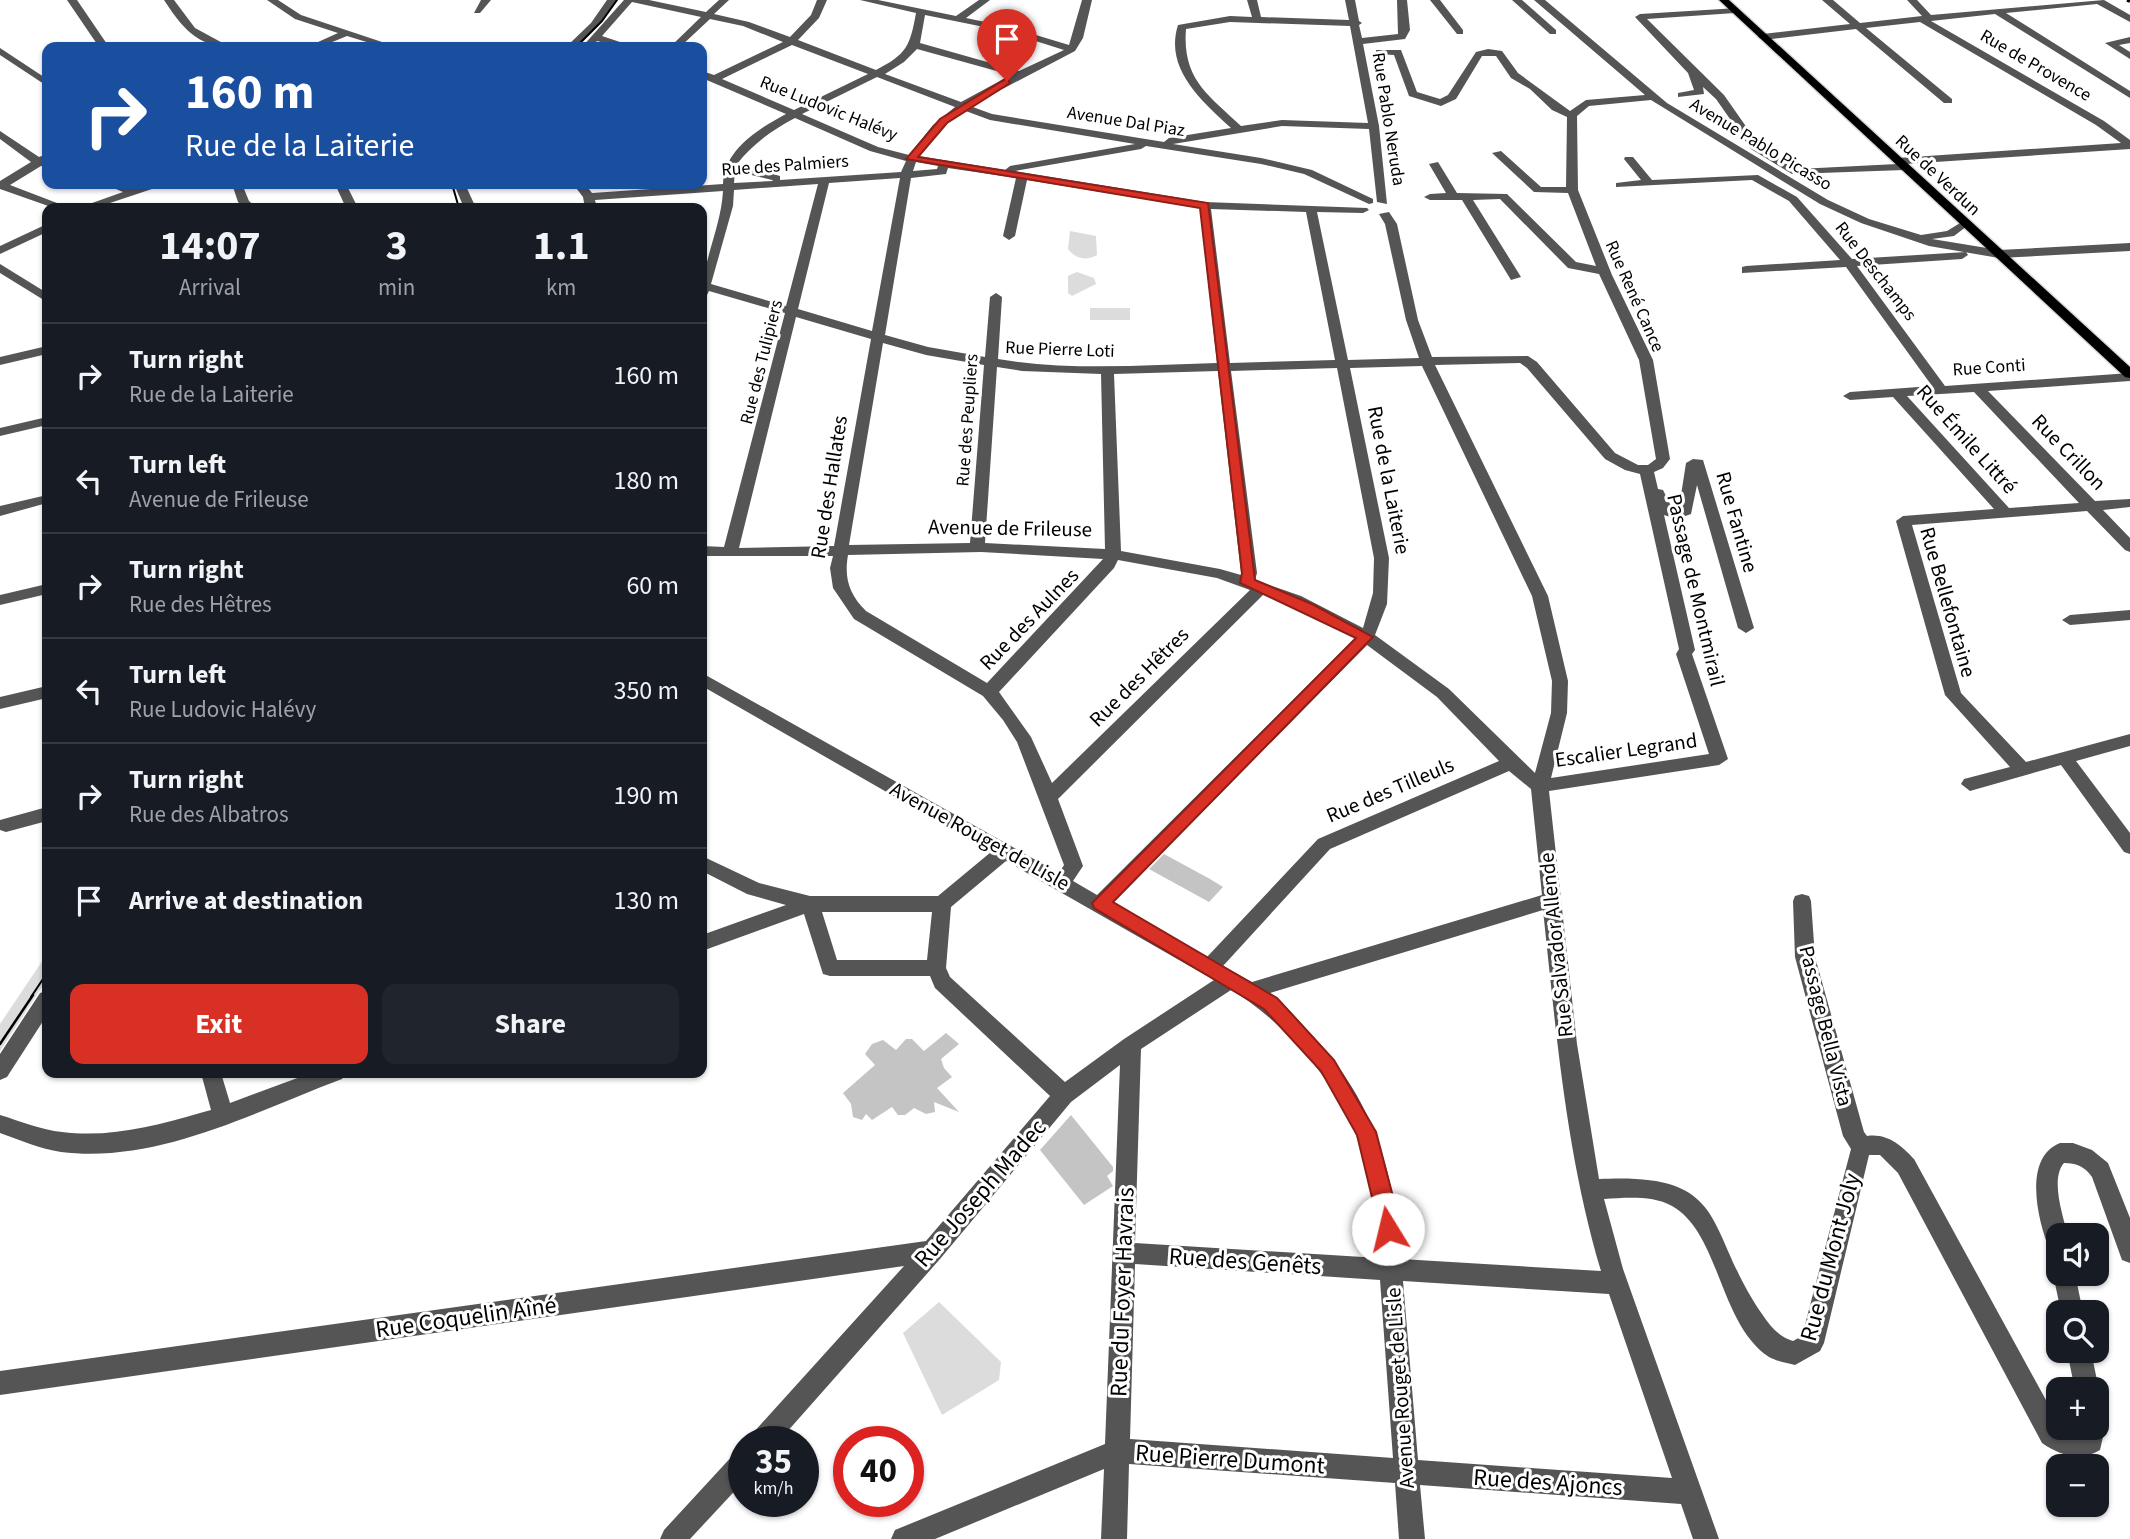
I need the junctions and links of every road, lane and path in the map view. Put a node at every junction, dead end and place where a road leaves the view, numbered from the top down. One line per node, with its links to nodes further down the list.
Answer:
1 (72, 0): 45 (street)
2 (169, 0): 46 (street)
3 (272, 0): 39 (street)
4 (486, 0): 26 (street)
5 (612, 0): 49 (street)
6 (629, 0): 41 (street)
7 (636, 0): 29 (street, Avenue Dal Piaz)
8 (724, 0): 29 (street)
9 (822, 0): 42 (street)
10 (865, 0): 28 (street)
11 (985, 0): 31 (street)
12 (1087, 0): 54 (street)
13 (1252, 0): 32 (street)
14 (1350, 0): 35 (street, Rue Pablo Neruda)
15 (1402, 0): 44 (street, Rue Pablo Neruda)
16 (1517, 0): 38 (street)
17 (1539, 0): 66 (street, Avenue Pablo Picasso)
18 (1724, 0): 25 (main road, Rue de Verdun)
19 (1827, 0): 36 (street)
20 (1912, 0): 33 (street, Rue de Provence)
21 (2012, 0): 24 (street)
22 (2098, 1): 24 (street); 34 (street)
23 (1436, 2): 30 (street); 37 (street)
24 (2026, 8): 27 (street)
25 (1735, 10): 40 (main road, Rue de Verdun); 58 (street)
26 (477, 11)
27 (1996, 11): 33 (street); 64 (street)
28 (921, 12): 31 (street); 53 (street)
29 (709, 14): 42 (street, Avenue Dal Piaz); 52 (street)
30 (1432, 18)
31 (958, 19): 54 (street)
32 (1257, 19): 35 (street); 72 (street)
33 (1925, 19): 36 (street); 75 (street, Rue de Provence)
34 (2130, 19)
35 (1356, 23): 44 (street, Rue Pablo Neruda)
36 (1858, 26): 40 (street); 67 (street)
37 (1460, 32)
38 (1553, 32)
39 (346, 33): 47 (street); 48 (street)
40 (1763, 37): 81 (main road, Rue de Verdun)
41 (597, 38): 50 (street); 51 (street)
42 (793, 40): 59 (street, Avenue Dal Piaz); 62 (street)
43 (2130, 40): 57 (street)
44 (1359, 41): 71 (street, Rue Pablo Neruda)
45 (101, 42)
46 (206, 42)
47 (324, 42)
48 (376, 42)
49 (575, 42)
50 (593, 42)
51 (612, 42)
52 (680, 42)
53 (915, 45): 59 (street); 60 (street)
54 (1072, 48): 60 (street)
55 (0, 51): 63 (street)
56 (1379, 51): 70 (street)
57 (2130, 56)
58 (1693, 72): 65 (street); 81 (street)
59 (877, 73): 68 (street, Avenue Dal Piaz); 69 (street)
60 (1020, 74): 68 (street)
61 (707, 76): 62 (street, Rue Ludovic Halévy)
62 (715, 79): 69 (street, Rue Ludovic Halévy)
63 (42, 80)
64 (2130, 94)
65 (1682, 95)
66 (1651, 97): 70 (street); 109 (street, Avenue Pablo Picasso)
67 (1948, 101)
68 (962, 107): 74 (street, Avenue Dal Piaz); 83 (street)
69 (796, 115): 82 (street); 83 (street, Rue Ludovic Halévy)
70 (1572, 115): 96 (street, Rue René Cance)
71 (1374, 126): 72 (street); 105 (street, Rue Pablo Neruda)
72 (1237, 128): 74 (street)
73 (2, 139): 77 (street)
74 (1154, 143): 84 (street); 104 (street, Avenue Dal Piaz)
75 (2130, 145): 81 (street)
76 (1497, 153): 96 (street)
77 (42, 159)
78 (1629, 159): 88 (street)
79 (42, 163): 90 (street)
80 (1434, 164): 98 (street)
81 (1901, 164): 107 (main road, Rue de Verdun)
82 (731, 166): 87 (street); 92 (street)
83 (908, 166): 84 (street, Rue des Palmiers); 86 (street, Rue des Palmiers); 125 (street, Rue des Hallates)
84 (1001, 171): 85 (street)
85 (1022, 176): 103 (street); 110 (street)
86 (825, 180): 87 (street, Rue des Palmiers); 124 (street, Rue des Tulipiers)
87 (796, 182): 92 (street, Rue des Palmiers)
88 (1648, 183): 89 (street, Rue Deschamps); 115 (street, Rue Deschamps)
89 (1620, 184)
90 (2, 185): 101 (street)
91 (707, 187): 92 (street, Rue des Palmiers)
92 (729, 187): 119 (street)
93 (125, 189): 97 (street)
94 (144, 189): 97 (street)
95 (639, 189): 100 (street, Rue des Palmiers)
96 (1572, 190): 118 (street, Rue René Cance)
97 (134, 192): 102 (street)
98 (1459, 196): 99 (street); 118 (street); 120 (street)
99 (1430, 197)
100 (590, 202)
101 (51, 203)
102 (99, 203)
103 (1205, 205): 106 (street); 131 (street)
104 (1366, 205): 105 (street); 106 (street)
105 (1384, 208): 127 (street, Rue Pablo Neruda)
106 (1311, 209): 130 (street, Rue de la Laiterie)
107 (1965, 223): 109 (street); 114 (main road, Rue de Verdun)
108 (42, 230): 112 (street)
109 (1901, 234): 113 (street, Avenue Pablo Picasso)
110 (1009, 236)
111 (2130, 247): 114 (street, Avenue Pablo Picasso)
112 (0, 250)
113 (1973, 250): 114 (street, Avenue Pablo Picasso); 115 (street)
114 (1999, 254): 133 (main road, Rue de Verdun)
115 (1849, 263): 117 (street); 135 (street, Rue Deschamps)
116 (0, 268): 122 (street)
117 (1746, 270)
118 (1604, 271): 140 (street, Rue René Cance)
119 (707, 272)
120 (1515, 278)
121 (707, 289): 124 (street, Rue Pierre Loti)
122 (42, 295)
123 (996, 297): 129 (street, Rue des Peupliers)
124 (792, 311): 125 (street, Rue Pierre Loti); 149 (street, Rue des Tulipiers)
125 (878, 337): 129 (street, Rue Pierre Loti); 150 (street, Rue des Hallates)
126 (42, 351): 128 (street)
127 (1427, 360): 130 (street, Rue Pierre Loti); 140 (street); 169 (street, Rue Salvador Allende)
128 (0, 361)
129 (990, 363): 132 (street, Rue Pierre Loti); 146 (street, Rue des Peupliers)
130 (1342, 363): 131 (street, Rue Pierre Loti); 158 (street, Rue de la Laiterie)
131 (1224, 366): 132 (street, Rue Pierre Loti); 152 (street)
132 (1107, 370): 151 (street)
133 (2130, 376): 134 (street, Rue Conti)
134 (1977, 387): 135 (street, Rue Conti); 143 (street, Rue Crillon)
135 (1941, 390): 136 (street, Rue Conti)
136 (1897, 393): 137 (street, Rue Conti); 145 (street, Rue Émile Littré)
137 (1850, 396)
138 (42, 422): 139 (street)
139 (0, 432)
140 (1648, 469): 157 (street, Rue Fantine); 165 (street, Passage de Montmirail)
141 (42, 500): 144 (street)
142 (2130, 503): 143 (street, Rue Bellefontaine)
143 (2091, 506): 145 (street, Rue Bellefontaine); 147 (street, Rue Crillon)
144 (0, 511)
145 (2005, 513): 167 (street, Rue Bellefontaine)
146 (977, 547): 150 (street, Avenue de Frileuse); 151 (street, Avenue de Frileuse)
147 (2130, 547)
148 (707, 551): 149 (street, Avenue de Frileuse)
149 (730, 552): 150 (street, Avenue de Frileuse)
150 (840, 552): 160 (street, Rue des Hallates)
151 (1113, 554): 152 (street, Avenue de Frileuse); 160 (street, Rue des Aulnes)
152 (1254, 585): 158 (street, Avenue de Frileuse); 170 (street, Rue des Hêtres)
153 (42, 590): 154 (street)
154 (0, 600)
155 (2130, 615): 156 (street)
156 (2070, 620)
157 (1746, 628)
158 (1366, 637): 166 (street, Avenue de Frileuse); 179 (street, Rue de la Laiterie)
159 (707, 682): 174 (street, Avenue Rouget de Lisle)
160 (989, 692): 170 (street, Rue des Hallates)
161 (42, 693): 162 (street)
162 (0, 703)
163 (2130, 740): 164 (street)
164 (2064, 757): 167 (street); 173 (street)
165 (1719, 759): 169 (street, Escalier Legrand)
166 (1512, 762): 169 (street, Avenue de Frileuse); 183 (street, Rue des Tilleuls)
167 (2022, 769): 168 (street)
168 (1970, 784)
169 (1540, 786): 177 (street, Rue Salvador Allende)
170 (1049, 797): 176 (street, Rue des Hallates)
171 (42, 815): 172 (street)
172 (6, 825)
173 (2130, 847)
174 (1004, 852): 176 (street, Avenue Rouget de Lisle); 181 (street)
175 (707, 866): 180 (street)
176 (1063, 882): 179 (street, Avenue Rouget de Lisle)
177 (1551, 900): 186 (street); 196 (street, Rue Salvador Allende)
178 (1802, 901): 195 (street, Passage Bella Vista)
179 (1100, 903): 183 (street, Avenue Rouget de Lisle)
180 (810, 904): 181 (street); 182 (street); 184 (street)
181 (942, 904): 184 (street)
182 (707, 941)
183 (1210, 967): 185 (street, Avenue Rouget de Lisle)
184 (936, 968): 192 (street)
185 (1230, 980): 186 (street, Avenue Rouget de Lisle); 188 (street, Rue Joseph Madec)
186 (1250, 991): 201 (street, Avenue Rouget de Lisle)
187 (42, 1007): 189 (street)
188 (1131, 1045): 192 (street, Rue Joseph Madec); 200 (street, Rue du Foyer Havrais)
189 (0, 1071)
190 (212, 1078): 193 (street)
191 (321, 1078): 193 (street)
192 (1064, 1095): 198 (street, Rue Joseph Madec)
193 (222, 1113): 194 (street)
194 (0, 1124)
195 (1862, 1147): 196 (street, Rue du Mont Joly); 204 (street, Rue du Mont Joly)
196 (1590, 1190): 202 (street, Rue Salvador Allende)
197 (2054, 1223): 199 (street)
198 (932, 1251): 203 (street, Rue Coquelin Aîné); 205 (street, Rue Joseph Madec)
199 (2130, 1252)
200 (1124, 1253): 201 (street, Rue des Genêts); 208 (street, Rue du Foyer Havrais)
201 (1391, 1271): 202 (street, Rue des Genêts); 209 (street, Avenue Rouget de Lisle)
202 (1617, 1283): 211 (street, Rue Salvador Allende)
203 (0, 1383)
204 (2046, 1425)
205 (776, 1426)
206 (2059, 1440): 207 (street, Rue du Mont Joly)
207 (2091, 1440)
208 (1117, 1451): 209 (street, Rue Pierre Dumont); 213 (street, Rue Pierre Dumont); 214 (street, Rue du Foyer Havrais)
209 (1406, 1472): 211 (street, Rue des Ajoncs); 215 (street, Avenue Rouget de Lisle)
210 (728, 1479): 212 (street)
211 (1690, 1492): 216 (street, Rue Salvador Allende)
212 (673, 1539)
213 (904, 1539)
214 (1114, 1539)
215 (1412, 1539)
216 (1706, 1539)

